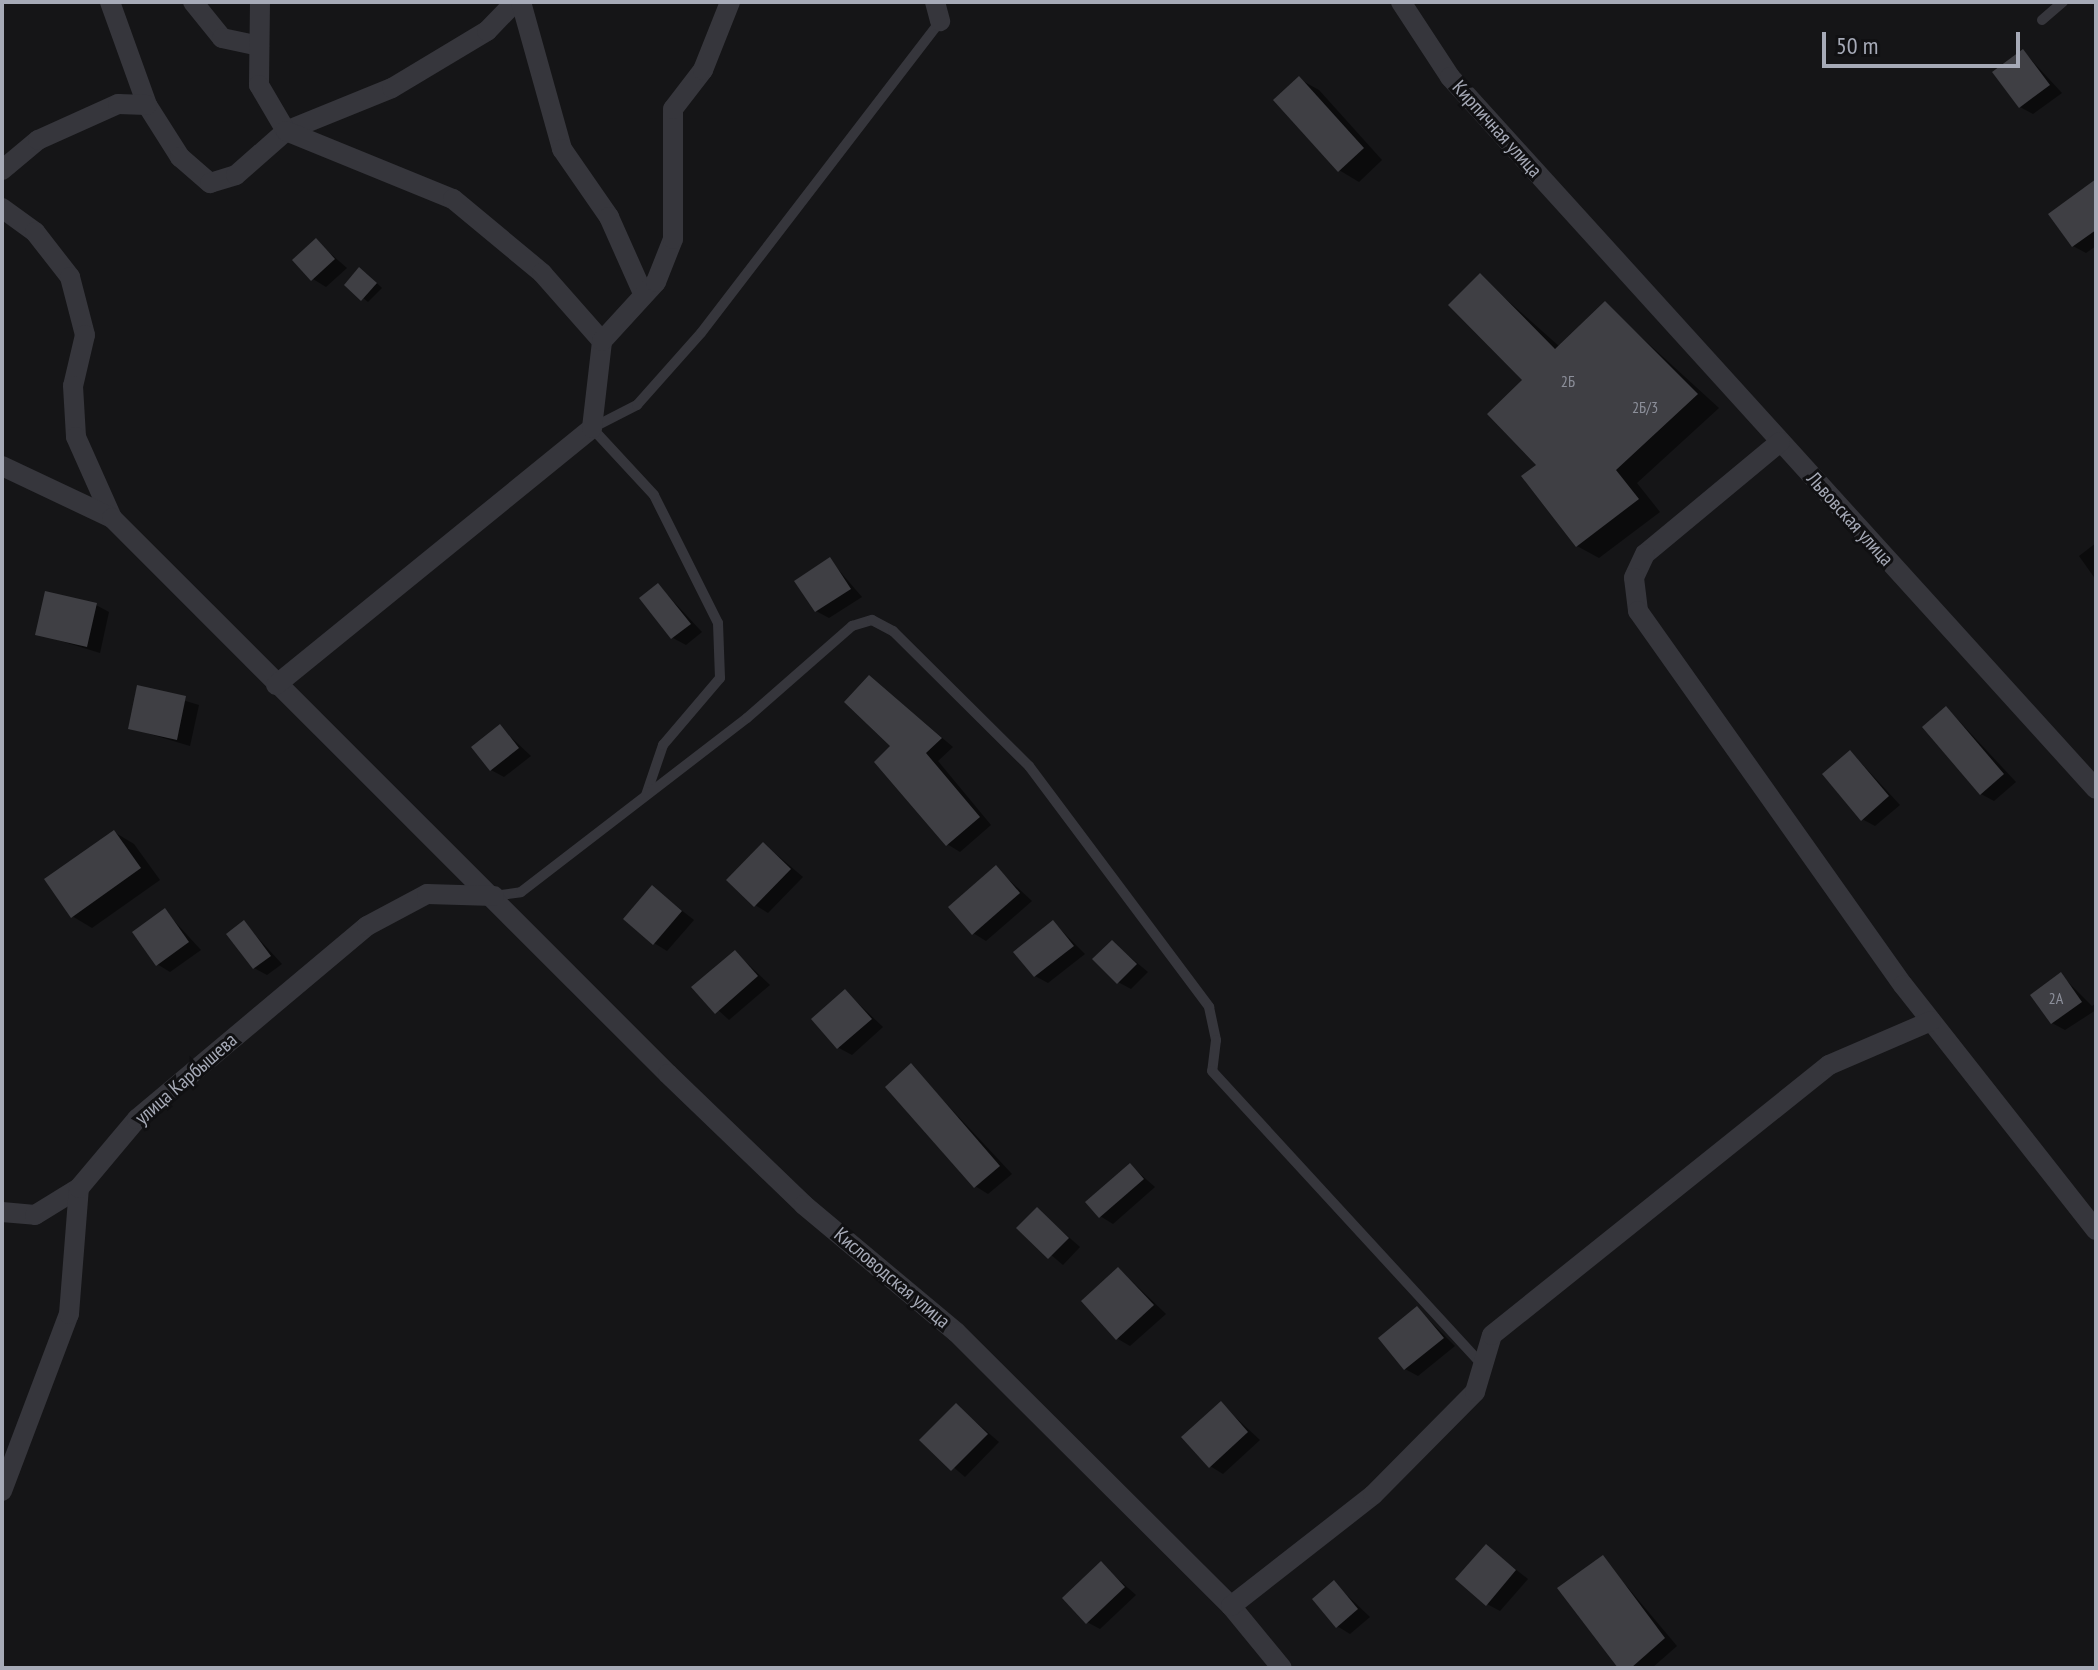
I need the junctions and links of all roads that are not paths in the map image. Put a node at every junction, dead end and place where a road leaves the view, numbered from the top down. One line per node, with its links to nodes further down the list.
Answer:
1 (110, 2): 11 (street)
2 (193, 2): 10 (street)
3 (260, 2): 10 (street)
4 (518, 2): 12 (street); 16 (street)
5 (730, 2): 16 (street)
6 (1401, 2): 15 (street, Кирпичная улица)
7 (2063, 2): 9 (lane)
8 (938, 11): 18 (lane)
9 (2042, 20)
10 (259, 46): 12 (street)
11 (147, 105): 12 (street); 13 (street)
12 (286, 131): 17 (street)
13 (2, 170)
14 (2, 208): 21 (street)
15 (1604, 248): 19 (street, Львовская улица)
16 (642, 291): 17 (street)
17 (602, 341): 18 (street)
18 (592, 428): 22 (street); 24 (lane)
19 (1780, 442): 23 (street, Львовская улица); 26 (street)
20 (2, 466): 21 (street)
21 (112, 518): 22 (street, Кисловодская улица)
22 (276, 685): 25 (street, Кисловодская улица)
23 (2096, 789)
24 (646, 797): 25 (lane); 30 (lane)
25 (494, 896): 27 (street, улица Карбышева); 32 (street, Кисловодская улица)
26 (1931, 1021): 29 (street); 30 (street)
27 (79, 1188): 28 (street, улица Карбышева); 31 (street)
28 (2, 1212)
29 (2096, 1230)
30 (1483, 1366): 32 (street)
31 (2, 1491)
32 (1231, 1606): 33 (street, Кисловодская улица)
33 (1282, 1668)

